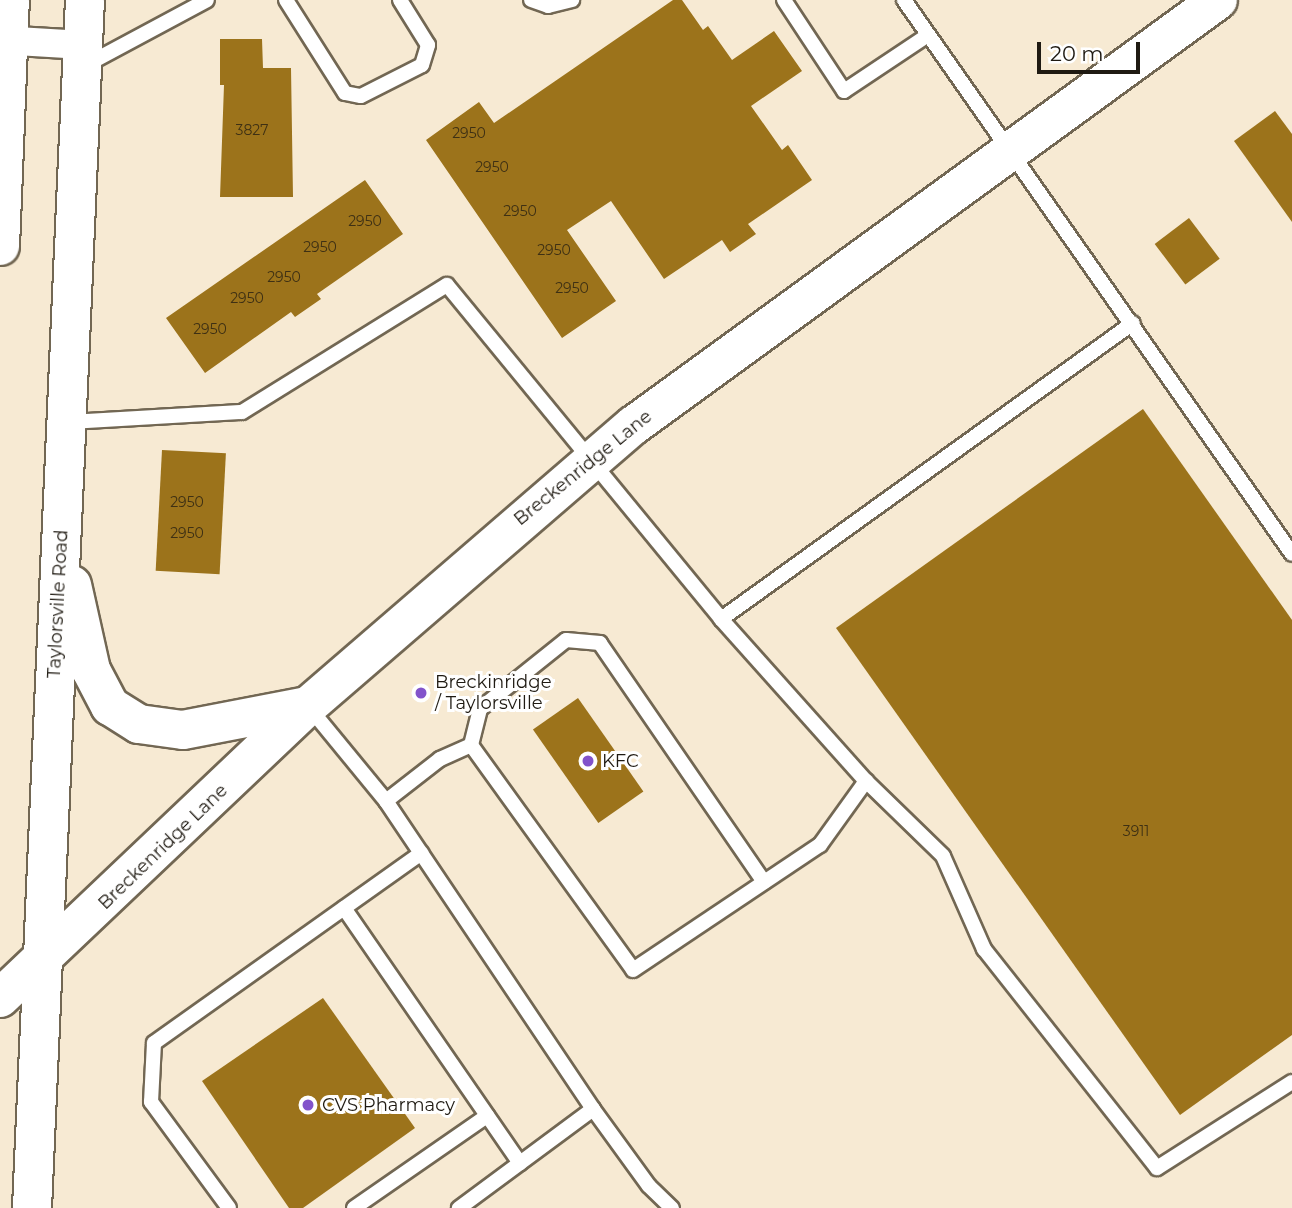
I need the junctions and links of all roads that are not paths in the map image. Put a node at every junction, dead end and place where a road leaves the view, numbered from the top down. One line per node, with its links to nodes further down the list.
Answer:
1 (10, 0): 12 (main road)
2 (85, 0): 13 (main road, Taylorsville Road)
3 (207, 0): 13 (lane)
4 (286, 0): 5 (lane)
5 (400, 0)
6 (531, 0): 7 (lane)
7 (572, 0)
8 (784, 0): 11 (lane)
9 (904, 0): 11 (lane)
10 (1218, 0): 14 (main road, Breckenridge Lane)
11 (928, 35): 14 (lane)
12 (4, 40): 13 (street); 15 (main road)
13 (83, 56): 18 (main road, Taylorsville Road)
14 (1007, 151): 17 (lane); 19 (main road, Breckenridge Lane)
15 (0, 239): 16 (main road)
16 (0, 246)
17 (1133, 323): 21 (lane); 22 (lane)
18 (66, 422): 19 (lane); 20 (main road, Taylorsville Road)
19 (594, 460): 22 (lane); 23 (main road, Breckenridge Lane)
20 (61, 536): 23 (main road); 30 (main road, Taylorsville Road)
21 (1292, 554)
22 (721, 619): 25 (lane)
23 (308, 706): 26 (lane); 30 (main road, Breckenridge Lane)
24 (471, 745): 26 (lane); 28 (lane); 28 (lane)
25 (866, 781): 28 (lane); 32 (lane)
26 (386, 802): 27 (lane)
27 (421, 853): 29 (lane); 33 (lane)
28 (764, 882)
29 (344, 908): 34 (lane); 37 (lane)
30 (40, 964): 31 (main road, Breckenridge Lane); 36 (main road, Taylorsville Road)
31 (0, 998)
32 (1292, 1082)
33 (593, 1109): 35 (lane); 40 (lane)
34 (488, 1116): 35 (lane); 38 (lane)
35 (520, 1163): 39 (lane)
36 (32, 1208)
37 (229, 1208)
38 (354, 1208)
39 (459, 1208)
40 (672, 1208)

